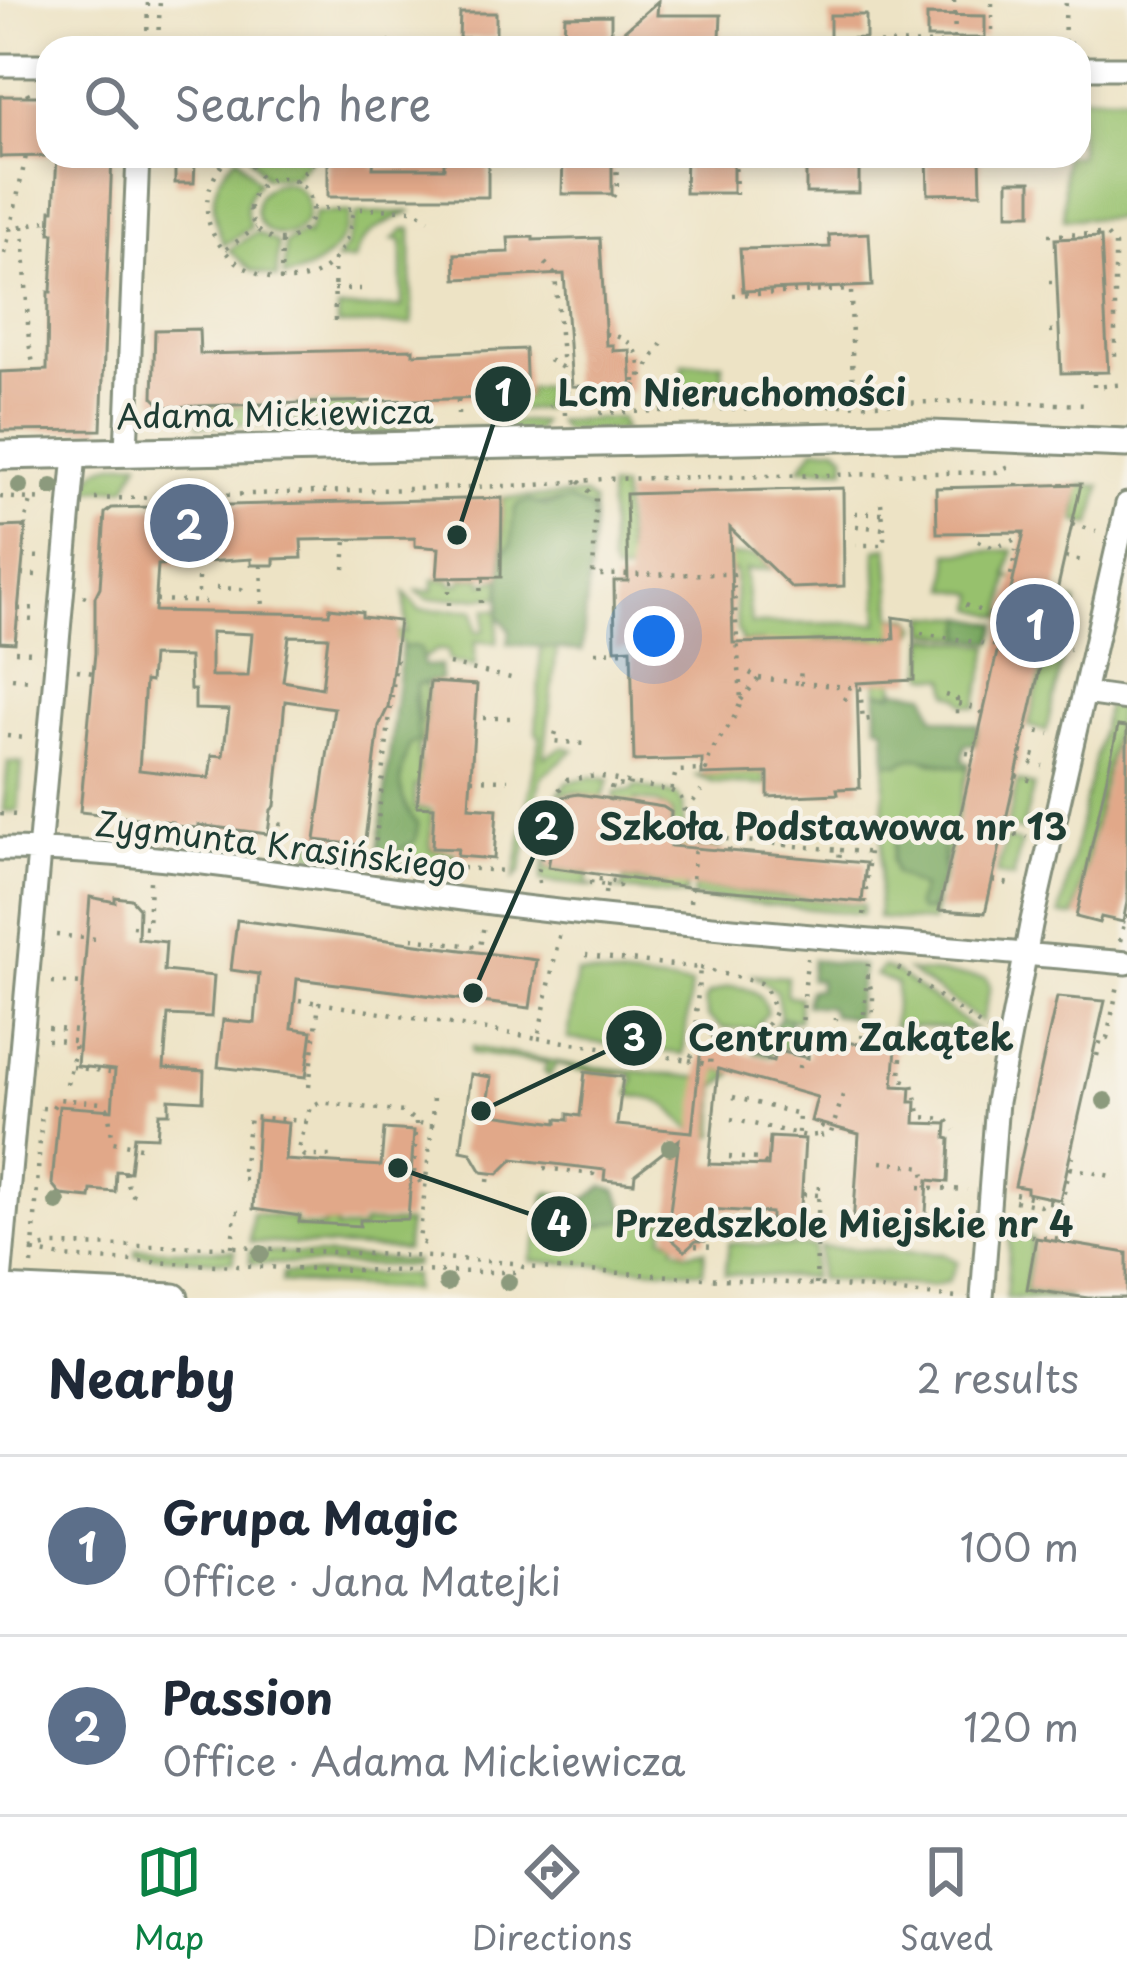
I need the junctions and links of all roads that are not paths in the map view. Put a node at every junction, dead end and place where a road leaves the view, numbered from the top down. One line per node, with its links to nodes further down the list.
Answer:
1 (0, 65): 2 (street)
2 (36, 65)
3 (1091, 68): 4 (street)
4 (1127, 68)
5 (138, 168): 7 (street)
6 (1127, 443): 7 (street, Adama Mickiewicza)
7 (126, 451): 8 (street, Adama Mickiewicza)
8 (76, 454): 9 (street, Adama Mickiewicza); 14 (street)
9 (0, 455)
10 (1127, 504): 11 (street)
11 (1084, 693): 12 (street); 15 (street)
12 (1127, 699)
13 (0, 849): 14 (street, Zygmunta Krasińskiego)
14 (41, 849): 15 (street, Zygmunta Krasińskiego); 17 (street)
15 (1025, 954): 16 (street, Zygmunta Krasińskiego); 19 (street)
16 (1122, 963)
17 (0, 1286): 18 (street)
18 (174, 1298)
19 (982, 1298)

